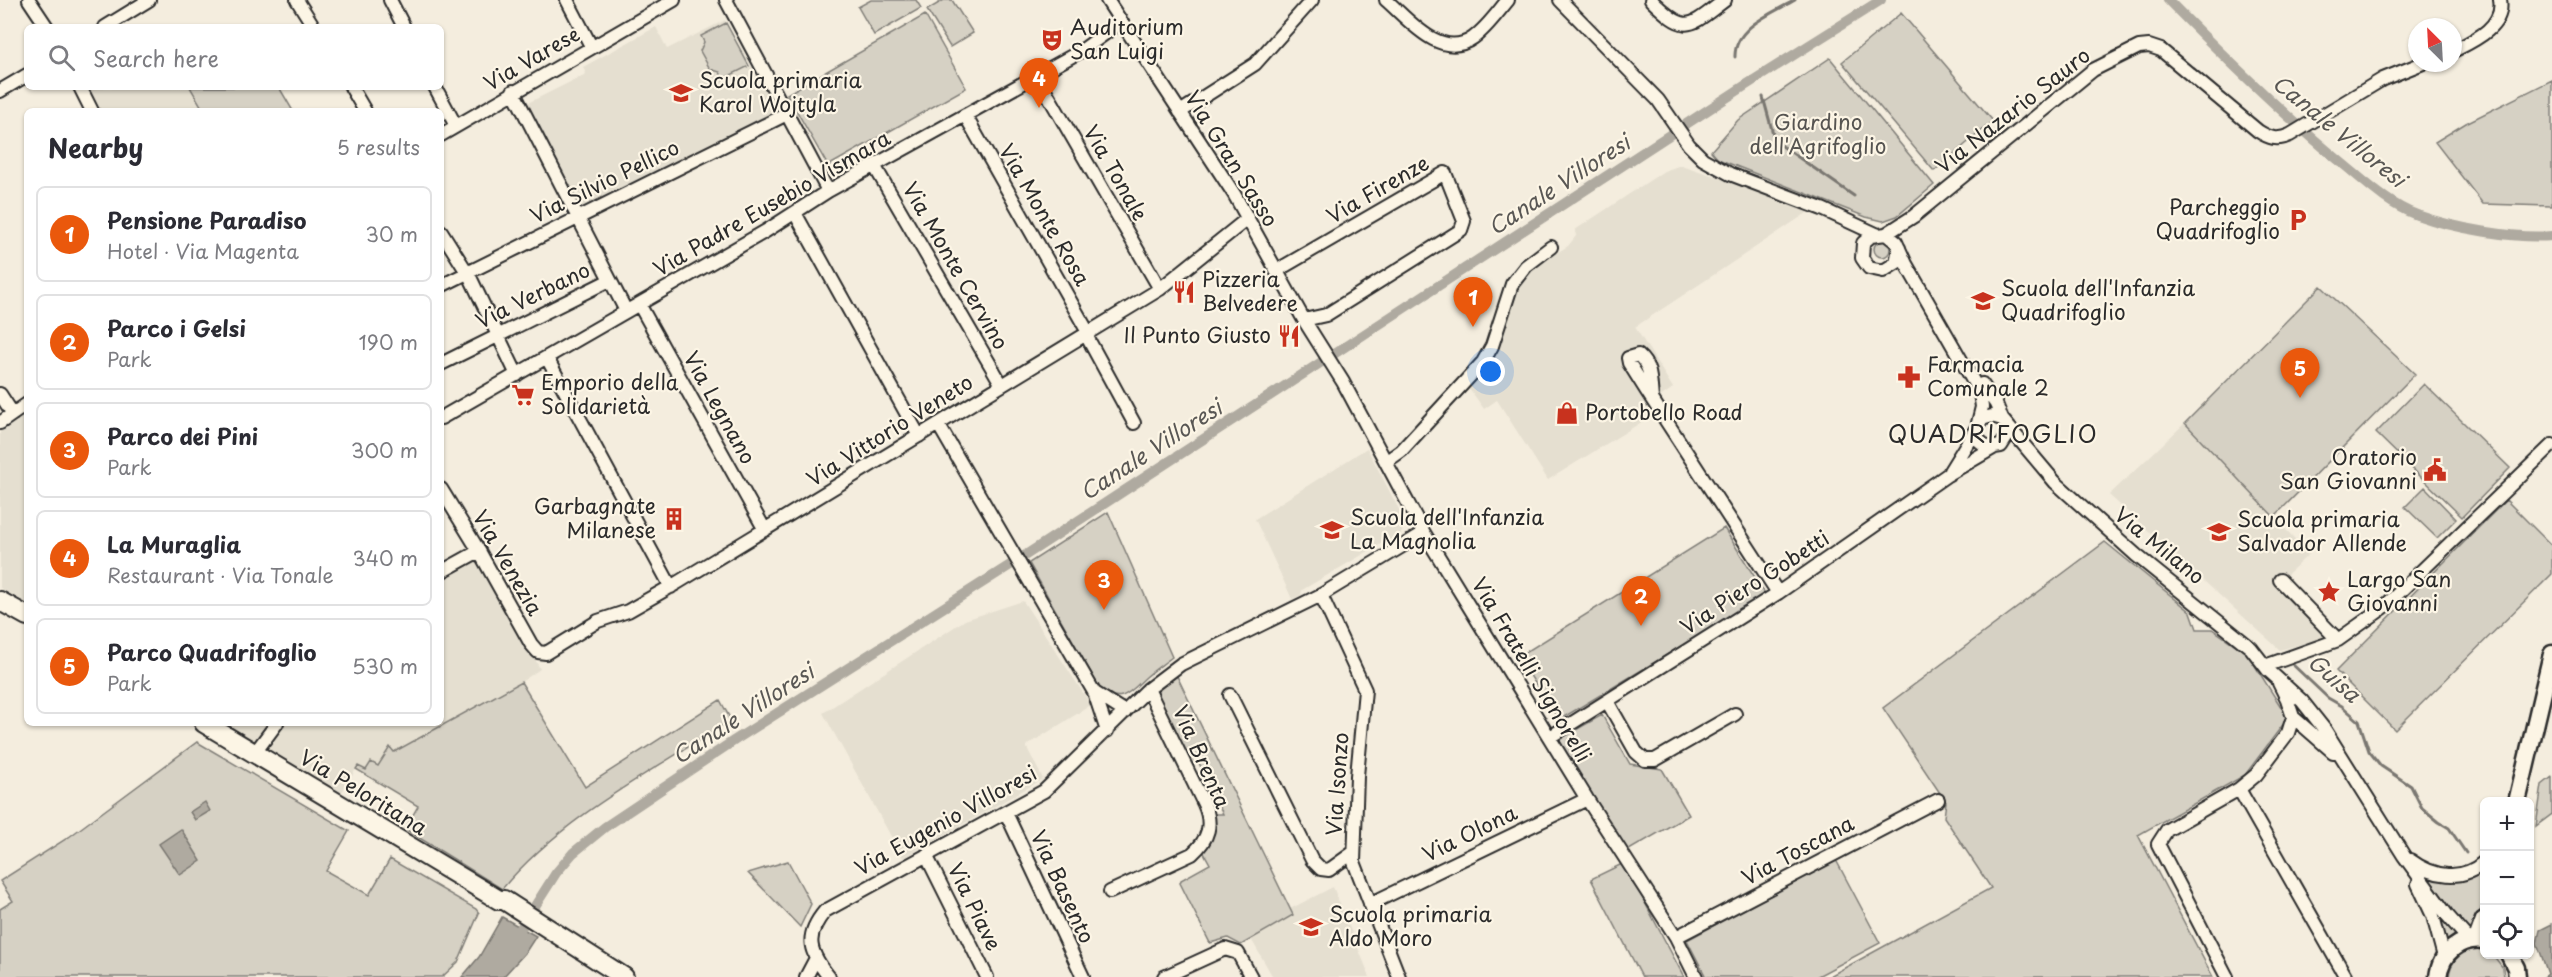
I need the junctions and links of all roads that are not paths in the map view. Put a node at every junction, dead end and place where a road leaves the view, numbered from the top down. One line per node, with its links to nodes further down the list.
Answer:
1 (28, 0): 17 (street)
2 (149, 0): 18 (street)
3 (297, 0): 19 (street)
4 (390, 0): 20 (street)
5 (567, 0): 21 (street)
6 (726, 0): 34 (street)
7 (1107, 0): 16 (street, Via Gran Sasso)
8 (1312, 0): 33 (street)
9 (1386, 0): 10 (street)
10 (1508, 0)
11 (1560, 0): 42 (street)
12 (1651, 0): 13 (street)
13 (1725, 0)
14 (2500, 0): 22 (street)
15 (666, 2): 21 (street, Via Varese)
16 (1121, 22): 24 (street, Via Padre Eusebio Vismara); 33 (street, Via Gran Sasso)
17 (45, 24)
18 (110, 24)
19 (312, 24)
20 (402, 24)
21 (591, 46): 29 (street, Via Varese)
22 (2462, 46)
23 (2408, 69): 45 (street, Via Nazario Sauro)
24 (1037, 75): 35 (street, Via Padre Eusebio Vismara); 53 (street, Via Tonale)
25 (24, 77): 30 (street)
26 (82, 90): 31 (street)
27 (353, 90): 32 (street)
28 (437, 90): 36 (street)
29 (513, 91): 36 (street, Via Varese); 41 (street)
30 (0, 92)
31 (90, 108)
32 (363, 108)
33 (1180, 112): 43 (street, Via Gran Sasso)
34 (787, 114): 39 (street); 41 (street, Via Silvio Pellico)
35 (965, 116): 38 (street, Via Padre Eusebio Vismara); 59 (street, Via Monte Rosa)
36 (456, 126): 37 (street, Via Varese)
37 (444, 133)
38 (875, 167): 39 (street, Via Padre Eusebio Vismara); 65 (street, Via Monte Cervino)
39 (828, 191): 40 (street, Via Padre Eusebio Vismara)
40 (795, 213): 55 (street, Via Padre Eusebio Vismara); 76 (street)
41 (579, 217): 50 (street, Via Silvio Pellico); 51 (street)
42 (1837, 217): 45 (street); 47 (street)
43 (1247, 219): 49 (street, Via Gran Sasso); 53 (street, Via Vittorio Veneto)
44 (444, 236): 50 (street)
45 (1889, 240): 47 (street); 48 (street); 54 (street, Via Milano)
46 (1551, 247): 81 (street)
47 (1862, 249): 48 (street)
48 (1887, 270): 54 (street, Via Milano)
49 (1276, 271): 57 (street, Via Gran Sasso); 57 (street, Via Firenze)
50 (467, 273): 52 (street, Via Silvio Pellico); 58 (street)
51 (610, 280): 56 (street); 58 (street, Via Verbano)
52 (444, 284)
53 (1160, 289): 59 (street, Via Vittorio Veneto)
54 (1926, 300): 62 (street, Via Milano)
55 (639, 304): 56 (street, Via Padre Eusebio Vismara); 84 (street, Via Legnano)
56 (626, 311): 60 (street, Via Padre Eusebio Vismara)
57 (1304, 320): 64 (street, Via Gran Sasso)
58 (498, 334): 61 (street, Via Verbano); 63 (street)
59 (1088, 334): 65 (street, Via Vittorio Veneto); 73 (street, Via Monte Rosa)
60 (547, 358): 63 (street, Via Padre Eusebio Vismara); 89 (street)
61 (444, 362)
62 (1963, 362): 71 (street, Via Milano); 75 (street, Via Milano)
63 (517, 375): 70 (street, Via Padre Eusebio Vismara)
64 (1340, 378): 81 (street, Via Fratelli Signorelli)
65 (1002, 385): 74 (street, Via Vittorio Veneto)
66 (0, 394): 69 (street)
67 (1652, 398): 90 (street)
68 (24, 406): 69 (street)
69 (13, 414): 72 (street)
70 (444, 416)
71 (2005, 422): 75 (street); 77 (street); 79 (street, Via Milano)
72 (0, 423)
73 (1134, 423)
74 (938, 424): 76 (street, Via Vittorio Veneto); 99 (street)
75 (1977, 426): 80 (street); 82 (street, Via Piero Gobetti)
76 (919, 436): 84 (street, Via Vittorio Veneto)
77 (2007, 439): 79 (street, Via Milano); 80 (street)
78 (2552, 445): 94 (street)
79 (2024, 447): 97 (street, Via Milano)
80 (1993, 448): 82 (street, Via Piero Gobetti)
81 (1387, 461): 85 (street, Via Fratelli Signorelli)
82 (1947, 475): 90 (street, Via Piero Gobetti)
83 (444, 494): 86 (street, Via Venezia)
84 (765, 530): 89 (street, Via Vittorio Veneto)
85 (1424, 532): 91 (street, Via Eugenio Villoresi); 111 (street, Via Fratelli Signorelli)
86 (479, 551): 87 (street); 95 (street, Via Venezia)
87 (444, 570)
88 (2280, 580): 94 (street)
89 (671, 587): 95 (street, Via Vittorio Veneto)
90 (1778, 593): 101 (street, Via Piero Gobetti)
91 (1321, 595): 98 (street, Via Eugenio Villoresi); 119 (street, Via Isonzo)
92 (0, 601): 93 (main road)
93 (24, 614)
94 (2338, 640): 97 (street)
95 (542, 654)
96 (2552, 654): 115 (street)
97 (2268, 669): 104 (street, Via Milano); 105 (street, Via Milano)
98 (1148, 689): 102 (street, Via Eugenio Villoresi); 123 (street, Via Brenta)
99 (1094, 692): 102 (street); 109 (street)
100 (1230, 695): 119 (street)
101 (1607, 701): 103 (street); 111 (street, Via Piero Gobetti)
102 (1125, 712): 109 (street, Via Eugenio Villoresi)
103 (1735, 714)
104 (2293, 717): 105 (street); 108 (street, Via Milano); 110 (street)
105 (2315, 718): 113 (street, Via Milano)
106 (209, 726): 112 (main road, Via Peloritana)
107 (275, 726): 112 (street)
108 (2306, 728): 110 (street); 113 (street, Via Milano)
109 (1107, 731): 118 (street, Via Eugenio Villoresi)
110 (2288, 733): 114 (street)
111 (1550, 737): 116 (street, Via Fratelli Signorelli)
112 (254, 754): 129 (main road, Via Peloritana)
113 (2345, 763): 121 (street, Via Milano)
114 (2239, 789): 138 (street); 139 (street)
115 (2518, 797)
116 (1587, 799): 124 (street, Via Olona); 125 (street, Via Fratelli Signorelli)
117 (1938, 800): 125 (street, Via Toscana)
118 (1006, 813): 120 (street, Via Eugenio Villoresi); 133 (street, Via Basento)
119 (1354, 852): 124 (street, Via Isonzo)
120 (926, 855): 128 (street, Via Eugenio Villoresi); 132 (street, Via Piave)
121 (2404, 856): 122 (street); 126 (street, Via Milano); 127 (street, Via Milano)
122 (2480, 865)
123 (1110, 892)
124 (1370, 904): 136 (street, Via Isonzo)
125 (1676, 937): 137 (street, Via Fratelli Signorelli)
126 (2477, 940): 127 (street)
127 (2444, 957): 140 (street)
128 (815, 960): 130 (street); 131 (street)
129 (624, 977)
130 (806, 977)
131 (829, 977)
132 (987, 977)
133 (1083, 977)
134 (1164, 977): 135 (street)
135 (1251, 977)
136 (1399, 977)
137 (1696, 977)
138 (2227, 977)
139 (2346, 977)
140 (2438, 977)

